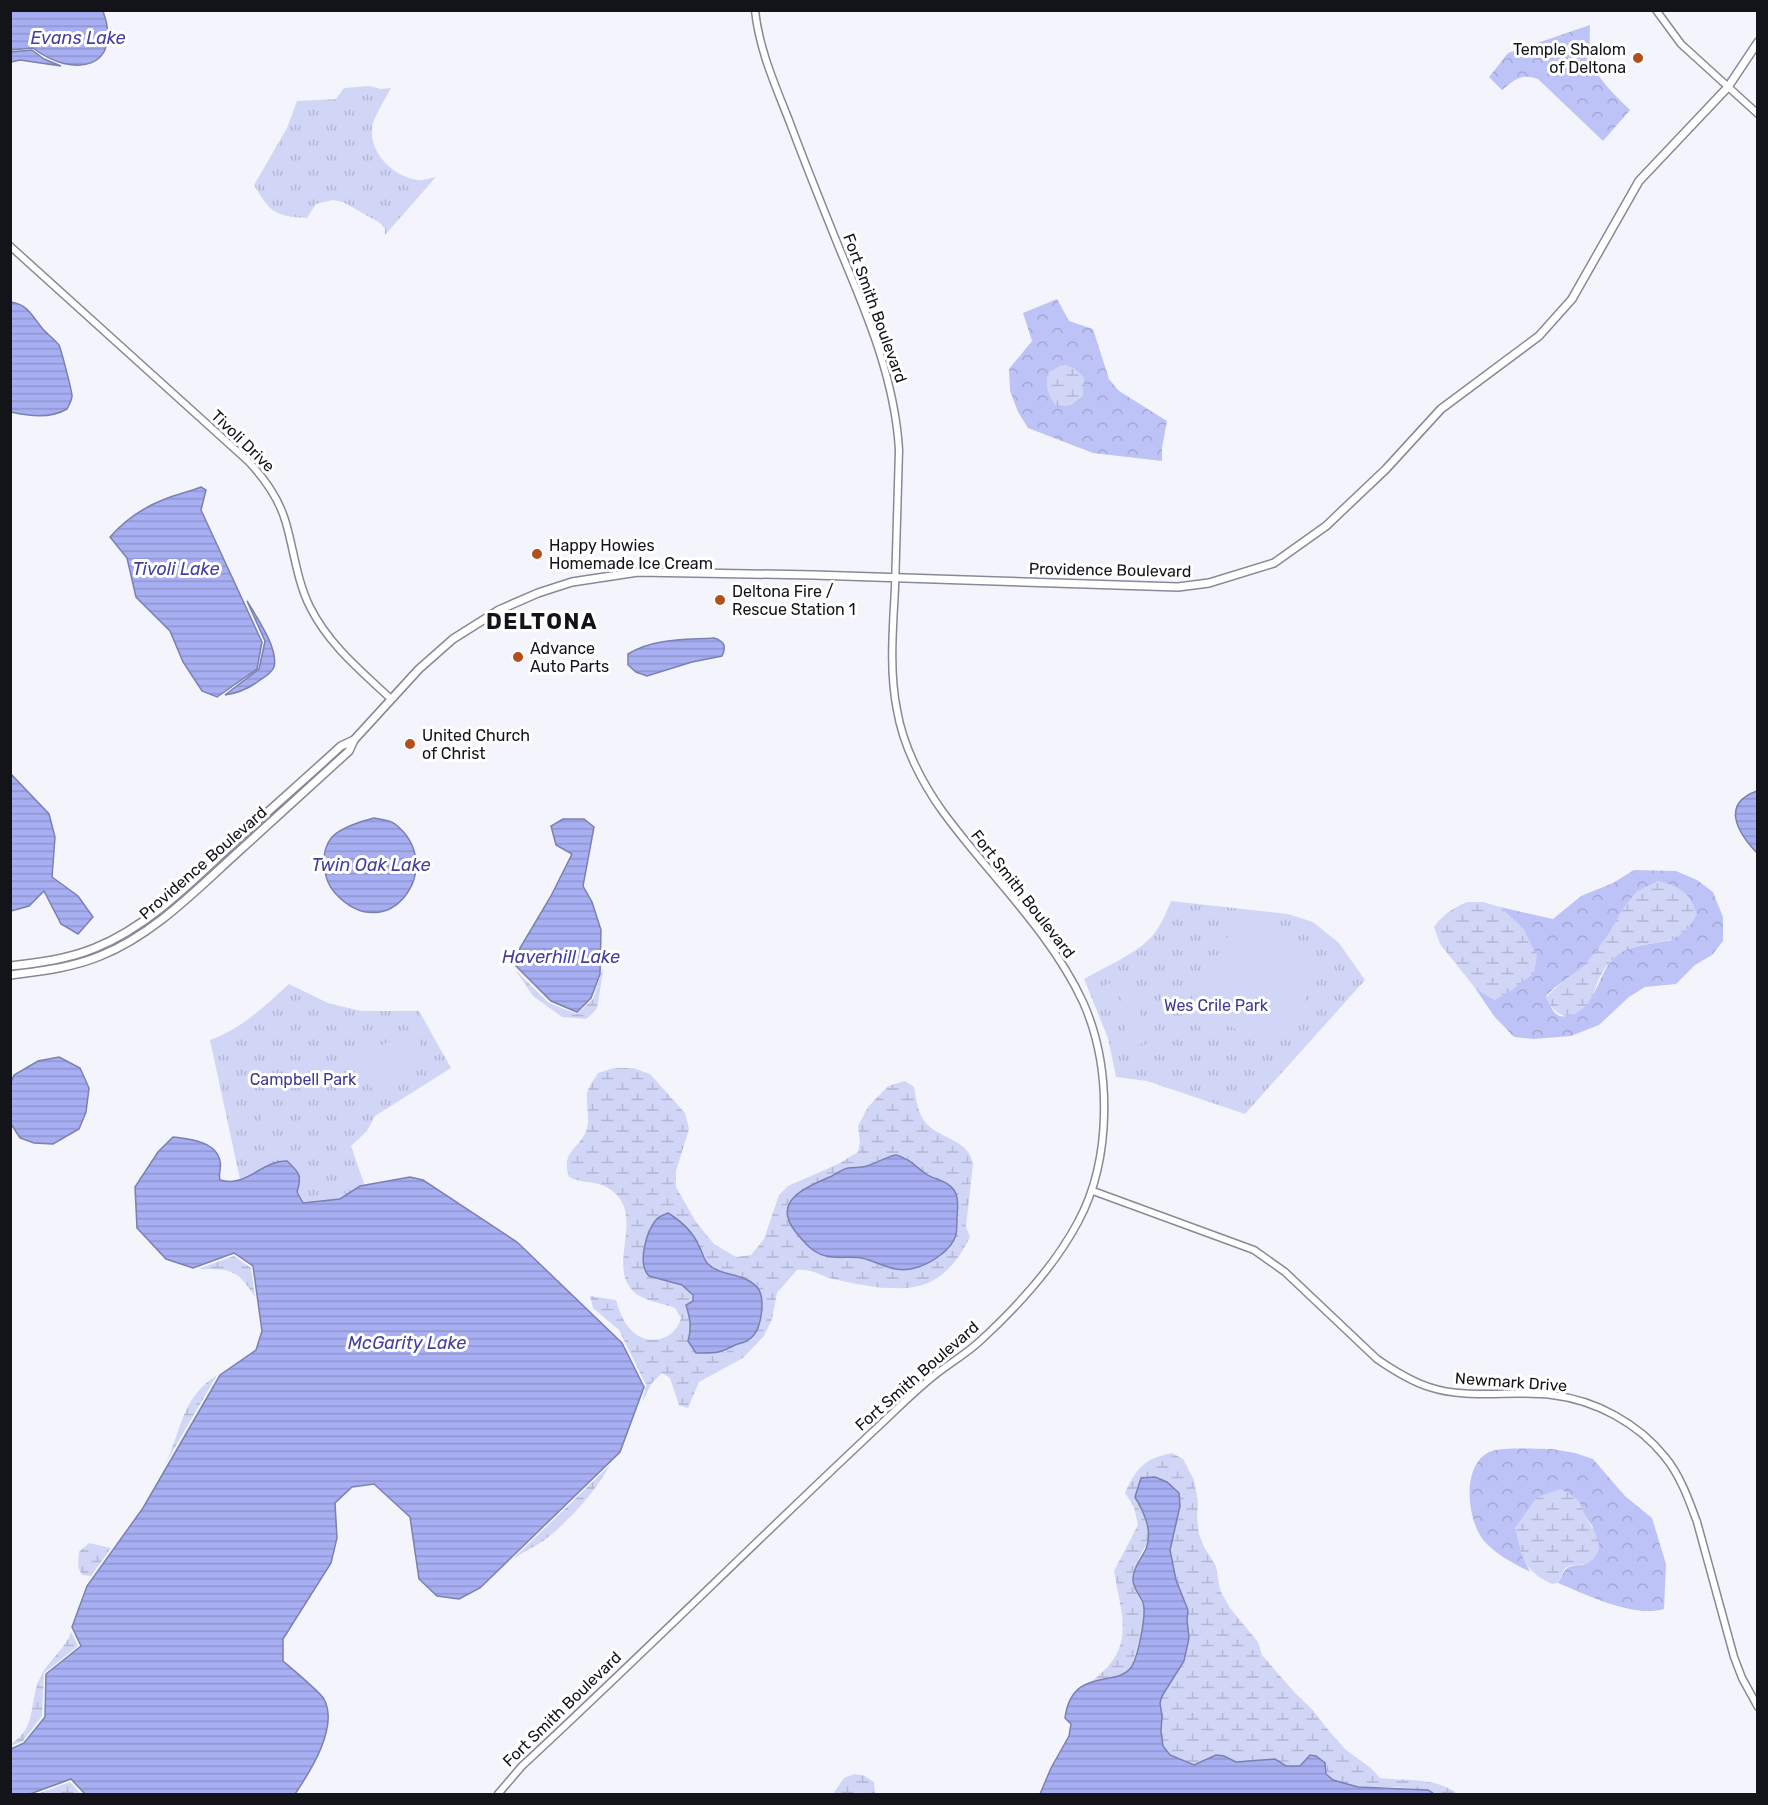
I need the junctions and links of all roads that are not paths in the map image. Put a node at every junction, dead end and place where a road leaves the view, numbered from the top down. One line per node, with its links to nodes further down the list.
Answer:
1 (755, 10): 7 (street, Fort Smith Boulevard)
2 (1656, 10): 4 (street)
3 (1758, 42): 4 (main road, Providence Boulevard)
4 (1728, 87): 5 (street); 7 (main road, Providence Boulevard)
5 (1758, 114)
6 (10, 246): 8 (street, Tivoli Drive)
7 (895, 579): 8 (main road, Providence Boulevard); 12 (street, Fort Smith Boulevard)
8 (391, 699): 9 (main road, Providence Boulevard)
9 (354, 740): 10 (main road, Providence Boulevard); 11 (main road, Providence Boulevard)
10 (10, 966)
11 (10, 975)
12 (1093, 1191): 13 (street, Newmark Drive); 14 (street, Fort Smith Boulevard)
13 (1758, 1707)
14 (498, 1794)

